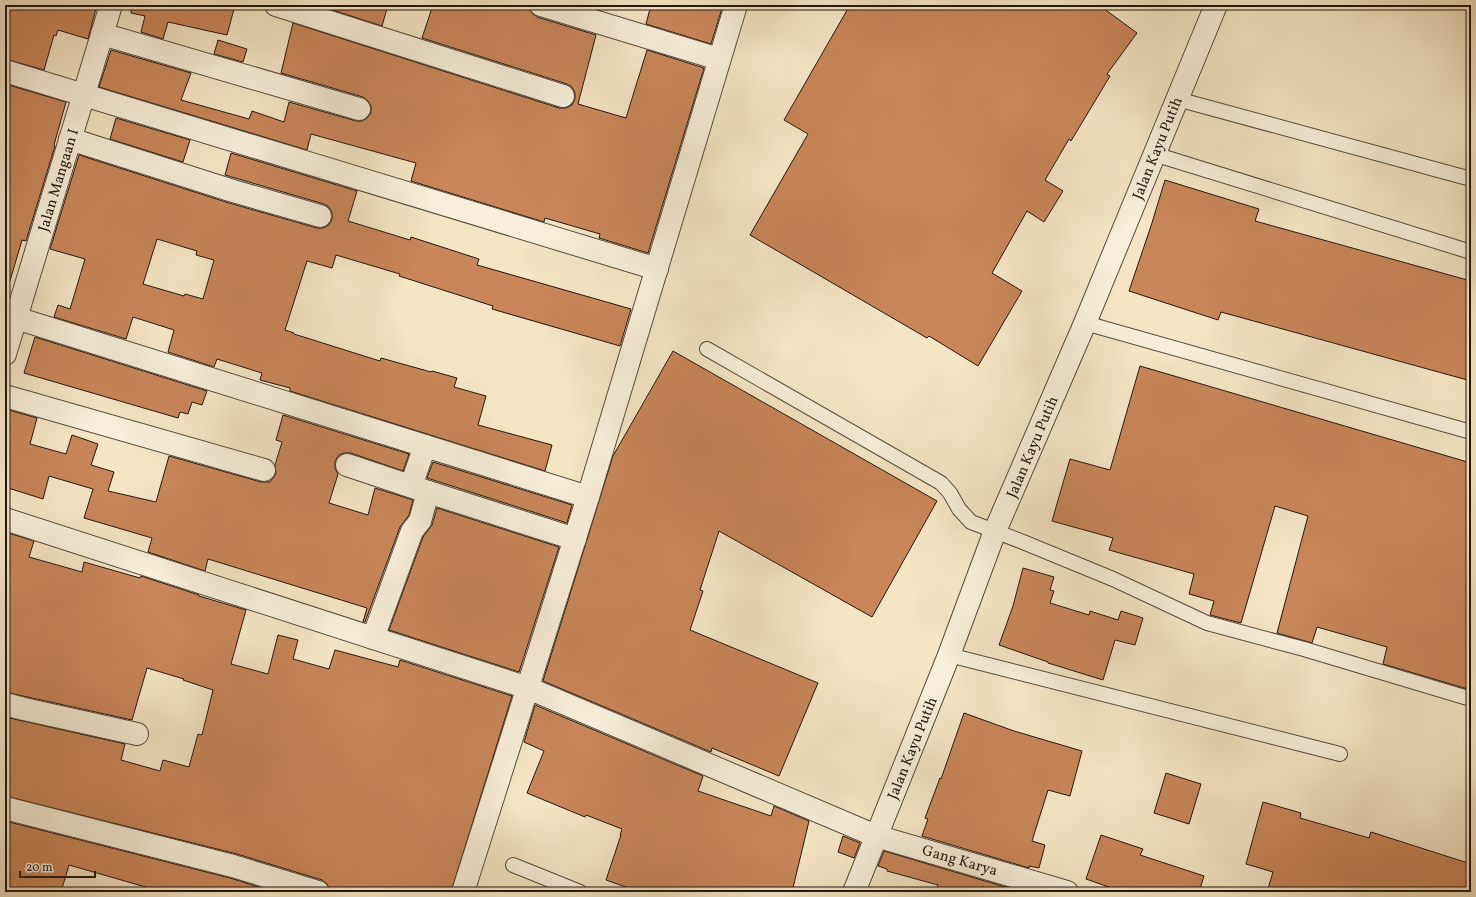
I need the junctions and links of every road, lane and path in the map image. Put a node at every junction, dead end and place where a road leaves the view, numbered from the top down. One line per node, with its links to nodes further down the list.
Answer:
1 (111, 5): 6 (street, Jalan Mangaan I)
2 (276, 5): 10 (street)
3 (541, 5): 7 (street)
4 (736, 5): 7 (street)
5 (1216, 5): 11 (street, Jalan Kayu Putih)
6 (102, 34): 9 (street, Jalan Mangaan I); 12 (street)
7 (719, 59): 18 (street)
8 (5, 71): 9 (street)
9 (83, 96): 13 (street, Jalan Mangaan I); 18 (street)
10 (563, 96)
11 (1177, 99): 14 (street, Jalan Kayu Putih); 15 (lane)
12 (359, 109)
13 (70, 139): 16 (street); 19 (street, Jalan Mangaan I)
14 (1154, 154): 17 (lane); 20 (street, Jalan Kayu Putih)
15 (1471, 179)
16 (320, 216)
17 (1471, 252)
18 (657, 269): 29 (street)
19 (16, 318): 22 (street, Jalan Mangaan I); 25 (street)
20 (1085, 323): 24 (lane); 31 (street, Jalan Kayu Putih)
21 (707, 350): 31 (lane)
22 (5, 354)
23 (5, 396): 27 (street)
24 (1471, 432)
25 (425, 446): 28 (street); 29 (street)
26 (347, 465): 28 (street)
27 (264, 470)
28 (420, 489): 32 (street); 33 (street)
29 (588, 497): 32 (street)
30 (5, 519): 33 (street, Gang Karya)
31 (995, 532): 34 (street, Jalan Kayu Putih); 36 (lane)
32 (575, 538): 35 (street)
33 (373, 638): 35 (street, Gang Karya)
34 (949, 655): 39 (lane); 41 (street, Jalan Kayu Putih)
35 (528, 688): 41 (street, Gang Karya); 44 (street)
36 (1471, 699)
37 (5, 704): 38 (street)
38 (137, 734)
39 (1340, 754)
40 (5, 808): 43 (street)
41 (876, 836): 46 (street, Jalan Kayu Putih); 47 (street, Gang Karya)
42 (513, 865): 45 (lane)
43 (318, 892)
44 (463, 892)
45 (580, 892)
46 (854, 892)
47 (1067, 892)

